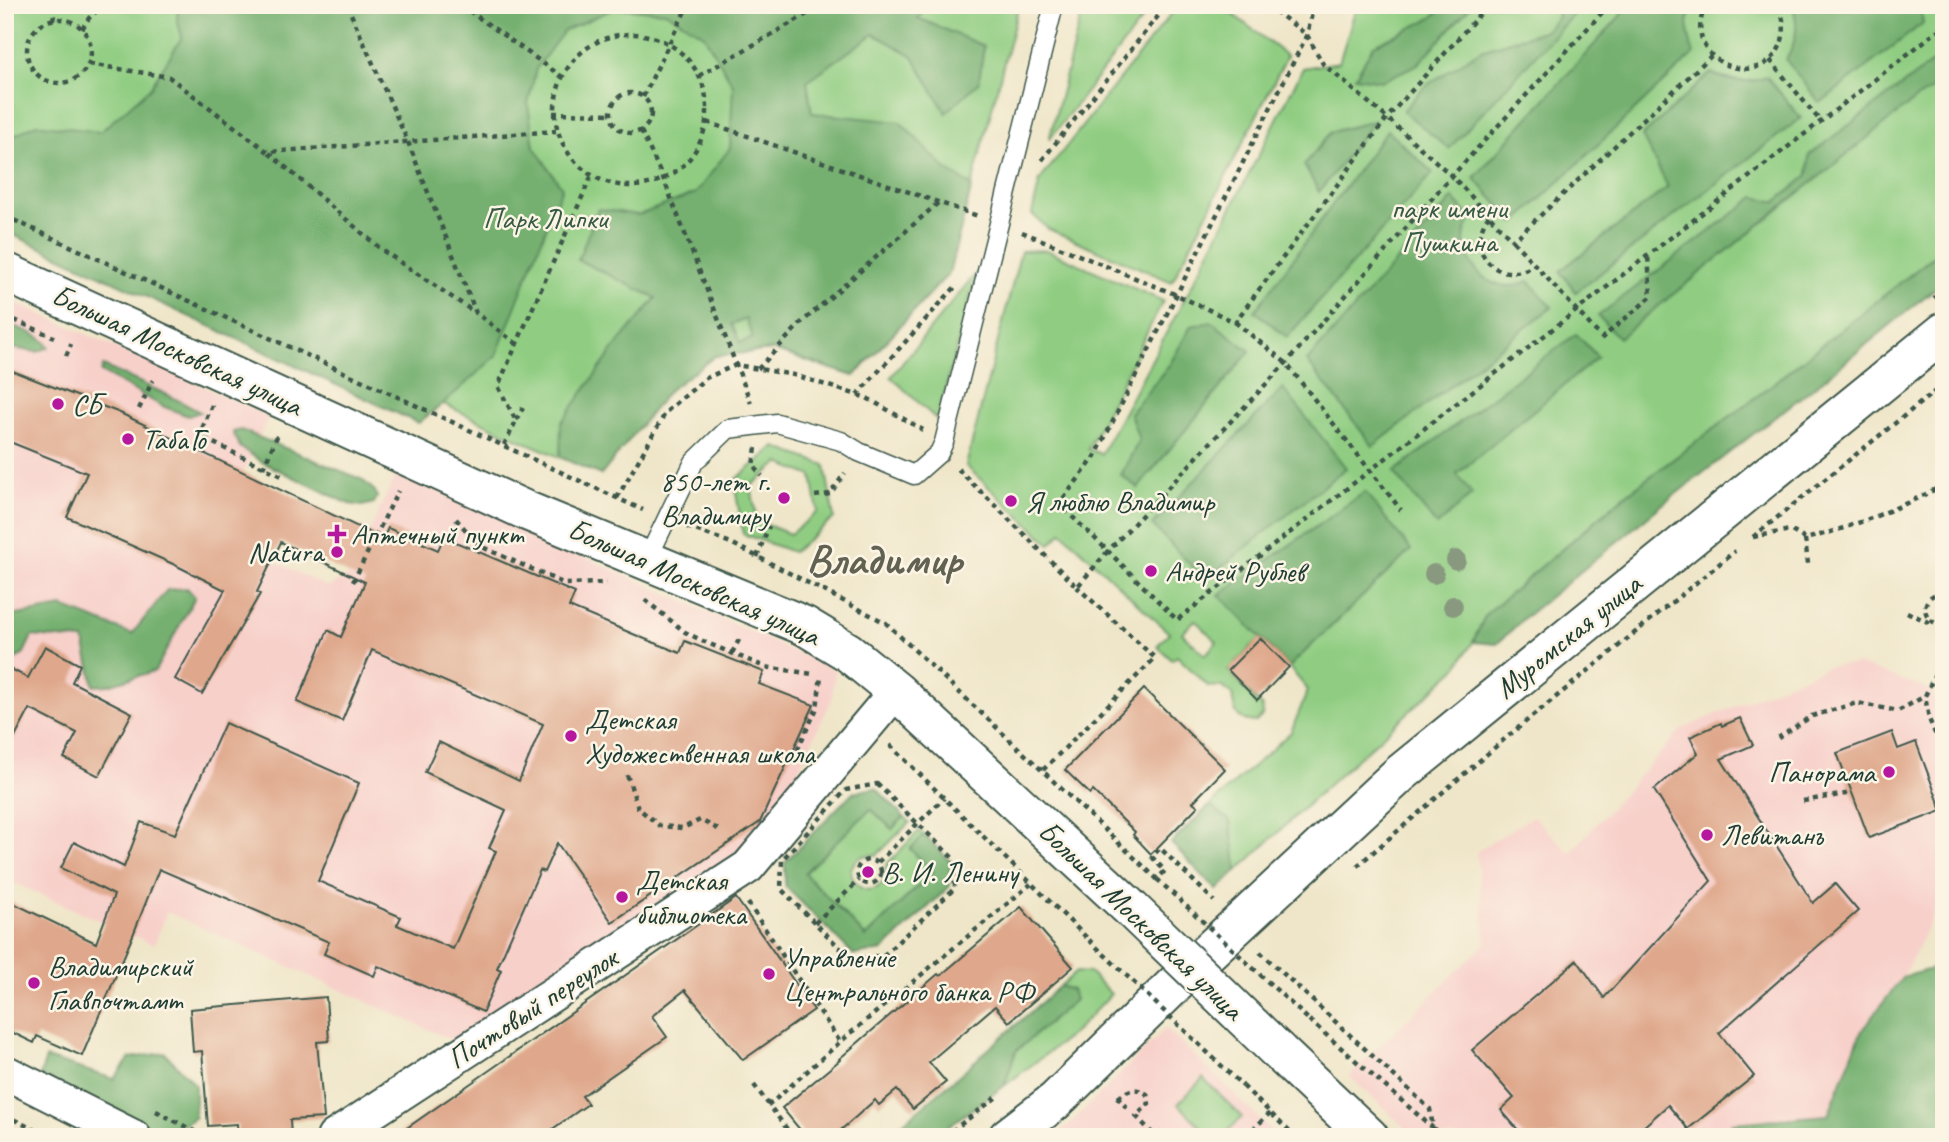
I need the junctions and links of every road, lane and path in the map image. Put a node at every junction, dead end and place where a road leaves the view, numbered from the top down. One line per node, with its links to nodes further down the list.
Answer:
1 (56, 5): 17 (path)
2 (103, 5): 19 (path)
3 (347, 5): 35 (path)
4 (461, 5): 16 (path)
5 (688, 5): 21 (path)
6 (823, 5): 26 (path)
7 (1054, 5): 40 (lane)
8 (1167, 5): 40 (path)
9 (1267, 5): 20 (path)
10 (1314, 5): 20 (path)
11 (1488, 5): 30 (path)
12 (1609, 5): 37 (path)
13 (1706, 5): 22 (path)
14 (1777, 5): 23 (path)
15 (1940, 5): 18 (path)
16 (468, 8): 25 (path)
17 (53, 20): 19 (path); 24 (path)
18 (1943, 27): 32 (path)
19 (82, 29): 24 (path)
20 (1307, 35): 30 (path); 51 (path)
21 (671, 44): 25 (path); 26 (path); 27 (path)
22 (1712, 56): 23 (path); 46 (path)
23 (1770, 60): 32 (path)
24 (89, 64): 36 (path)
25 (561, 76): 28 (path)
26 (699, 76): 31 (path)
27 (643, 97): 29 (path); 34 (path)
28 (553, 113): 29 (path); 33 (path)
29 (612, 114): 34 (path)
30 (1387, 118): 37 (path); 54 (path)
31 (707, 122): 39 (path); 41 (path)
32 (1821, 122): 47 (path)
33 (556, 131): 35 (path); 38 (path)
34 (641, 131): 39 (path)
35 (408, 142): 36 (path); 53 (path)
36 (268, 152): 53 (path)
37 (1452, 176): 43 (path); 59 (path)
38 (591, 177): 39 (path); 57 (path)
39 (664, 180): 68 (path)
40 (1009, 182): 45 (lane)
41 (938, 203): 42 (path); 60 (path)
42 (971, 214)
43 (1489, 215): 46 (path); 48 (path)
44 (5, 216): 71 (path)
45 (999, 224): 51 (path); 70 (lane)
46 (1513, 241): 48 (path)
47 (1648, 256): 52 (path); 52 (path)
48 (1535, 265): 52 (path)
49 (5, 272): 89 (main road, Большая Московская улица)
50 (961, 280): 63 (path)
51 (1177, 295): 54 (path); 87 (path)
52 (1577, 311): 74 (path)
53 (476, 313): 57 (path)
54 (1235, 322): 59 (path)
55 (1944, 332): 136 (main road, Муромская улица)
56 (71, 344): 58 (path)
57 (517, 344): 67 (path)
58 (66, 356)
59 (1286, 363): 74 (path); 87 (path)
60 (757, 369)
61 (153, 380): 65 (path)
62 (1944, 384): 85 (path)
63 (857, 395)
64 (523, 408): 67 (path)
65 (139, 409)
66 (210, 412): 73 (path)
67 (516, 421): 71 (path)
68 (759, 425): 70 (lane); 89 (lane)
69 (275, 441): 73 (path)
70 (944, 442): 93 (path)
71 (504, 445): 81 (path)
72 (753, 465): 75 (path)
73 (263, 468): 76 (path)
74 (1370, 470): 82 (path); 87 (path)
75 (762, 476)
76 (284, 477)
77 (1944, 485): 85 (path)
78 (400, 487): 91 (path)
79 (830, 494): 80 (path)
80 (815, 496)
81 (636, 507)
82 (1401, 510)
83 (452, 514): 92 (path)
84 (769, 526): 88 (path)
85 (1805, 539): 90 (path)
86 (1742, 546): 116 (path)
87 (1108, 551): 93 (path)
88 (757, 557)
89 (647, 560): 103 (main road, Большая Московская улица)
90 (1808, 564)
91 (353, 582)
92 (617, 583)
93 (1077, 587): 117 (path)
94 (1944, 592): 97 (path)
95 (644, 599): 100 (path)
96 (1908, 612): 97 (path)
97 (1944, 627)
98 (740, 638): 100 (path)
99 (1944, 655): 104 (path)
100 (734, 656): 101 (path)
101 (821, 675): 102 (path); 108 (path)
102 (831, 684)
103 (896, 691): 105 (street, Почтовый переулок); 140 (main road, Большая Московская улица, bridge)
104 (1925, 696): 106 (path); 107 (path)
105 (868, 723): 111 (path); 134 (street, Почтовый переулок)
106 (1778, 738)
107 (1942, 744)
108 (789, 767)
109 (628, 775): 114 (path)
110 (1852, 793): 112 (path)
111 (944, 798): 113 (path); 119 (path)
112 (1802, 801)
113 (918, 823): 115 (path); 122 (path); 122 (path)
114 (720, 830)
115 (878, 862): 118 (path); 118 (path)
116 (1352, 871)
117 (1157, 879): 121 (path); 131 (path, bridge)
118 (859, 880): 122 (path)
119 (1031, 884): 124 (path); 129 (path, bridge)
120 (746, 901): 124 (path)
121 (1216, 903)
122 (815, 923)
123 (1251, 959): 131 (path)
124 (840, 1042): 127 (path)
125 (5, 1072): 133 (street)
126 (754, 1084): 127 (path)
127 (768, 1106): 135 (path)
128 (1128, 1109): 137 (path)
129 (1270, 1113): 138 (path); 139 (path)
130 (5, 1115): 132 (path)
131 (1433, 1128): 141 (path)
132 (49, 1137)
133 (134, 1137)
134 (334, 1137)
135 (793, 1137)
136 (1008, 1137)
137 (1156, 1137)
138 (1245, 1137)
139 (1295, 1137)
140 (1369, 1137)
141 (1442, 1137)

